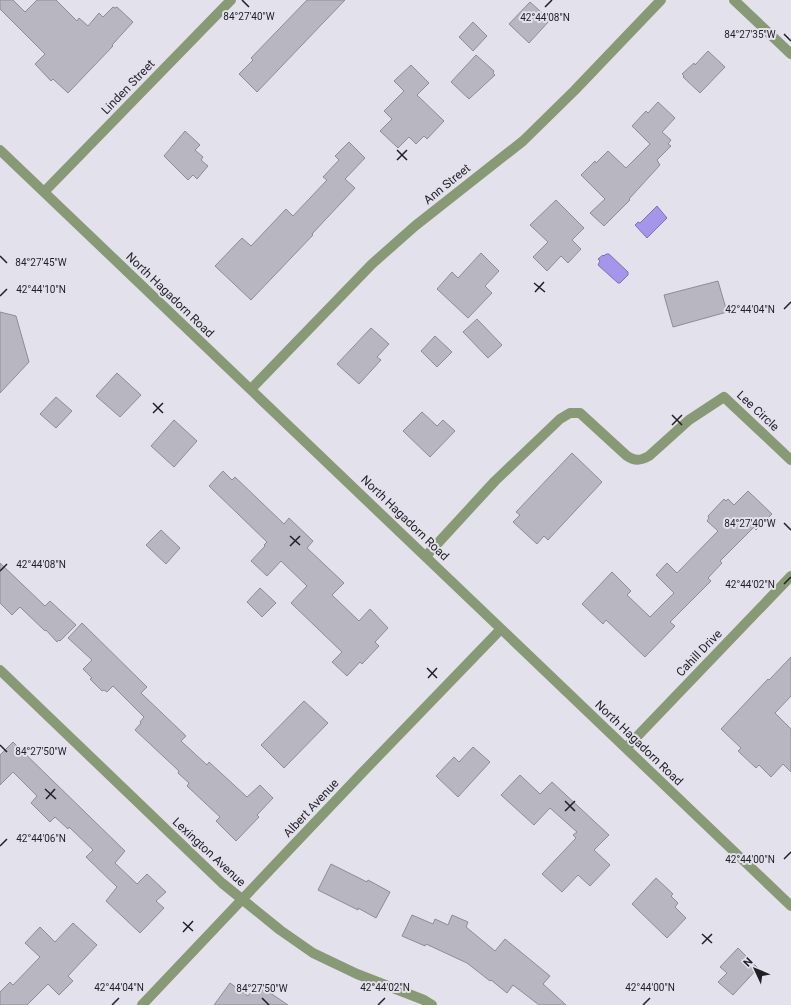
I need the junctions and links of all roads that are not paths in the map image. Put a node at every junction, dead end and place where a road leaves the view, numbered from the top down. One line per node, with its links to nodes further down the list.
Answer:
1 (231, 0): 6 (street, Linden Street)
2 (661, 0): 7 (street, Ann Street)
3 (734, 0): 4 (street)
4 (791, 54)
5 (0, 150): 6 (street, North Hagadorn Road)
6 (44, 192): 7 (street, North Hagadorn Road)
7 (251, 389): 9 (street, North Hagadorn Road)
8 (791, 460): 9 (street, Lee Circle)
9 (426, 556): 11 (street, North Hagadorn Road)
10 (791, 576): 13 (street, Cahill Drive)
11 (501, 630): 13 (street, North Hagadorn Road); 14 (street, Albert Avenue)
12 (0, 670): 14 (street, Lexington Avenue)
13 (626, 748): 15 (street, North Hagadorn Road)
14 (241, 900): 16 (street, Albert Avenue); 17 (street, Lexington Avenue)
15 (791, 906)
16 (142, 1005)
17 (432, 1005)

